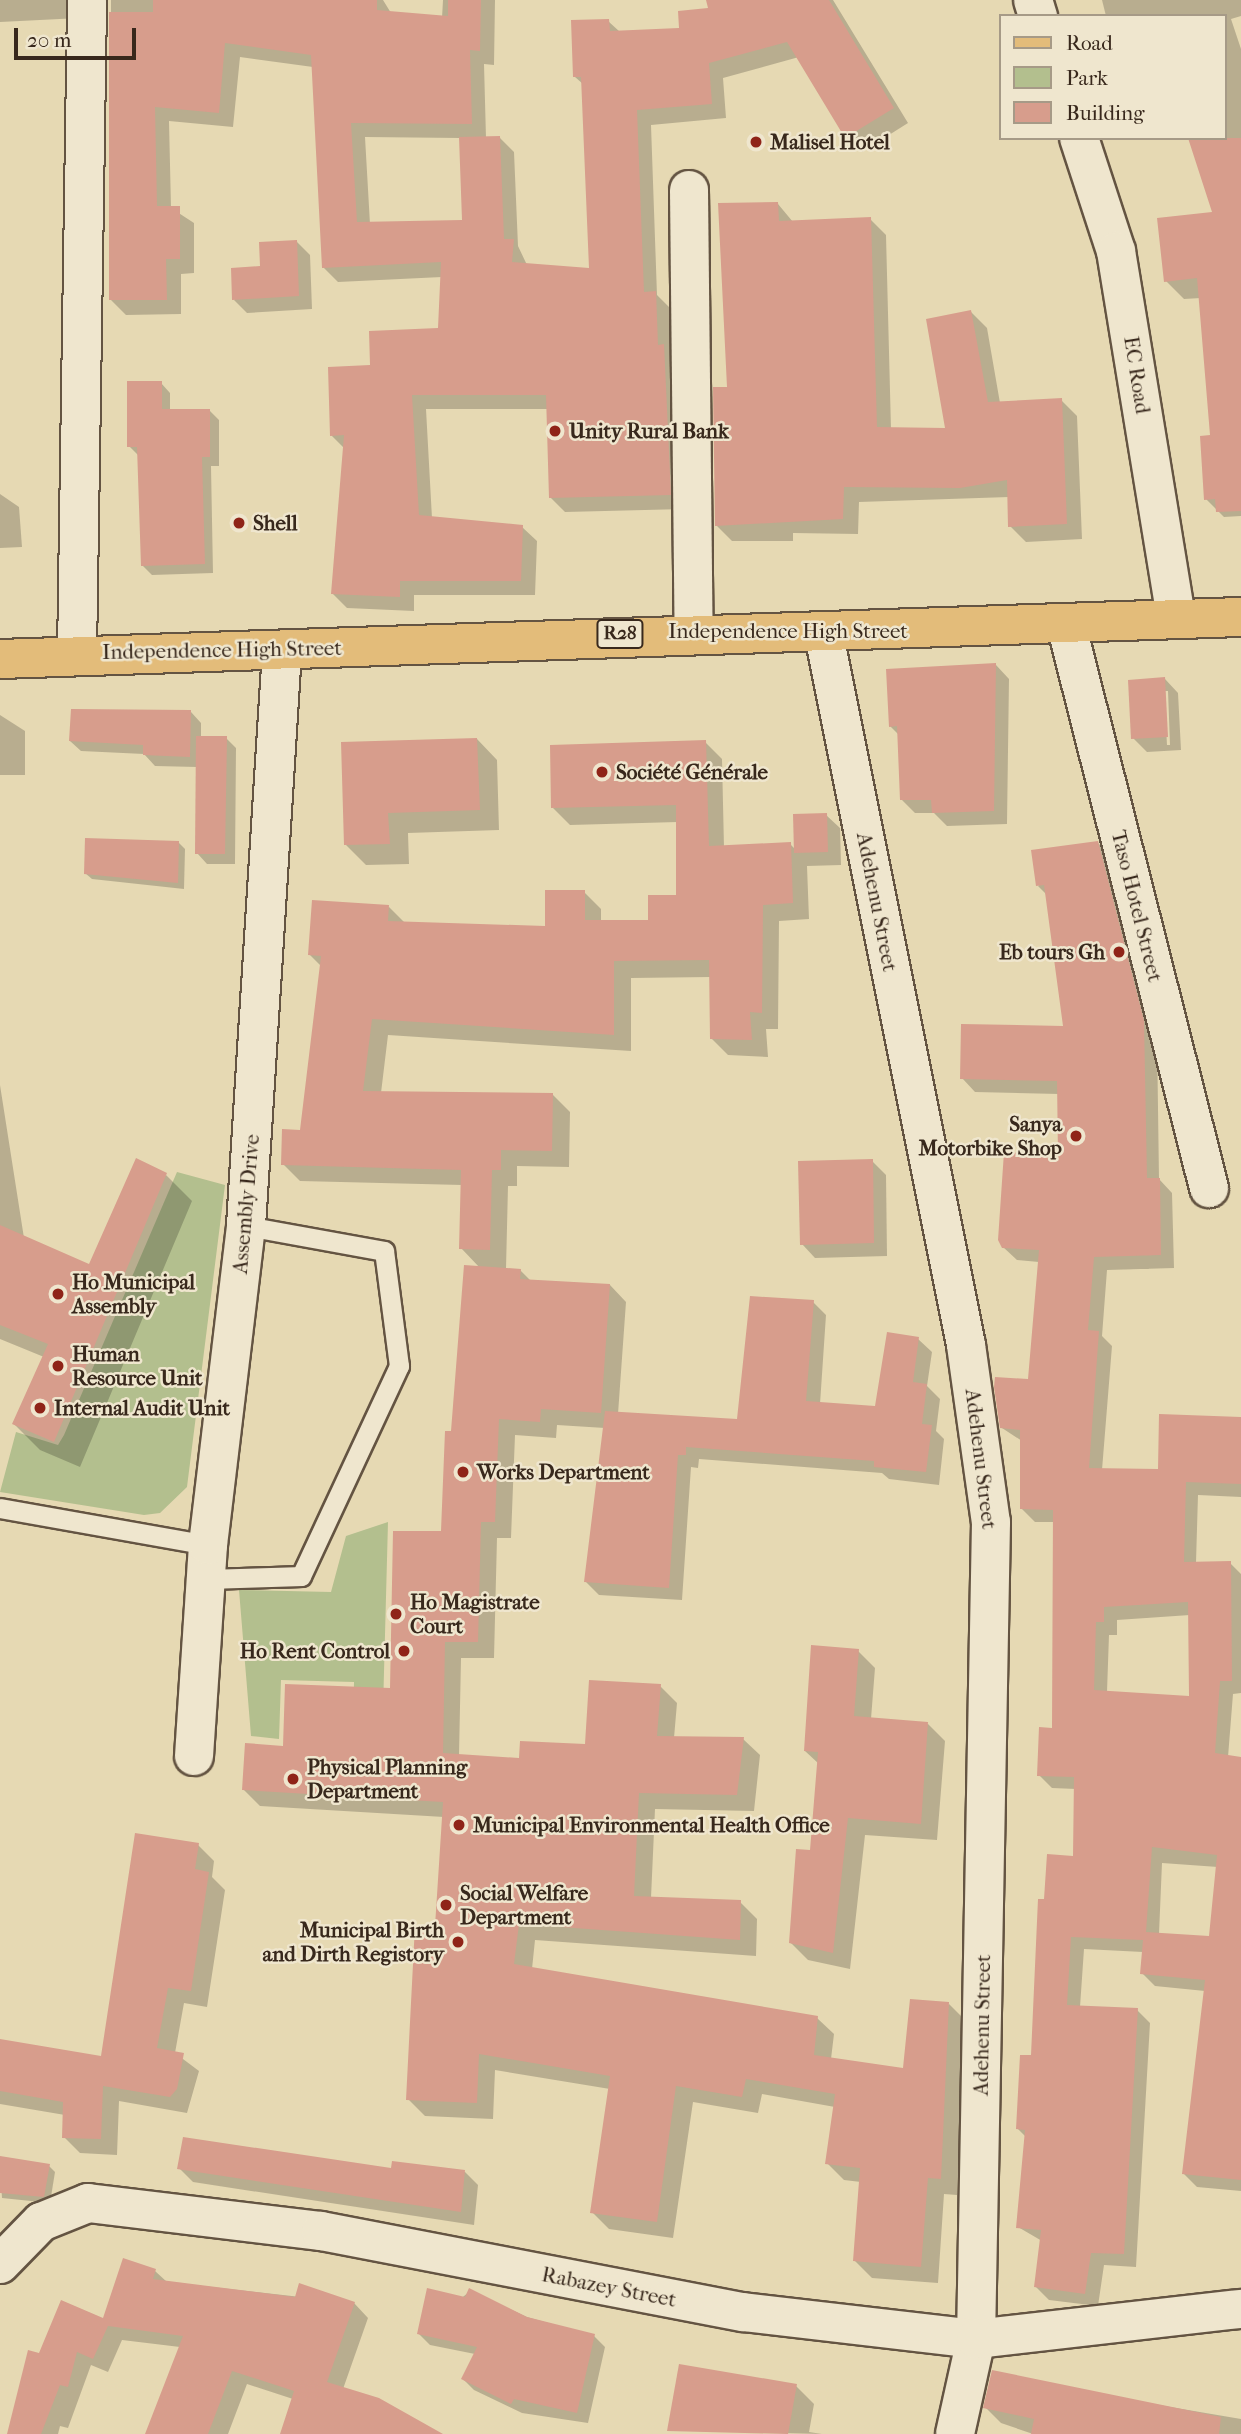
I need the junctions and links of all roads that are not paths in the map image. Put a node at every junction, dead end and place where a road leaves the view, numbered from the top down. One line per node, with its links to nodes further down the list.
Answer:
1 (87, 0): 10 (street)
2 (1080, 140): 4 (street, EC Road)
3 (689, 190): 7 (street)
4 (1177, 617): 5 (main road, Independence High Street / R28); 6 (main road, Independence High Street / R28)
5 (1241, 617)
6 (1066, 624): 8 (main road, Independence High Street / R28); 12 (street, Taso Hotel Street)
7 (694, 632): 8 (main road, Independence High Street / R28); 9 (main road, Independence High Street / R28)
8 (824, 635): 19 (street, Adehenu Street)
9 (282, 650): 10 (main road, Independence High Street / R28); 13 (street, Assembly Drive)
10 (77, 654): 11 (main road, Independence High Street / R28)
11 (0, 659)
12 (1209, 1188)
13 (246, 1226): 15 (street, Assembly Drive); 15 (lane)
14 (0, 1508): 15 (lane)
15 (209, 1562): 16 (street, Assembly Drive)
16 (194, 1756)
17 (0, 2264): 19 (street, Rabazey Street)
18 (1241, 2309): 19 (street, Rabazey Street)
19 (976, 2339): 20 (street, Adehenu Street)
20 (955, 2434)

